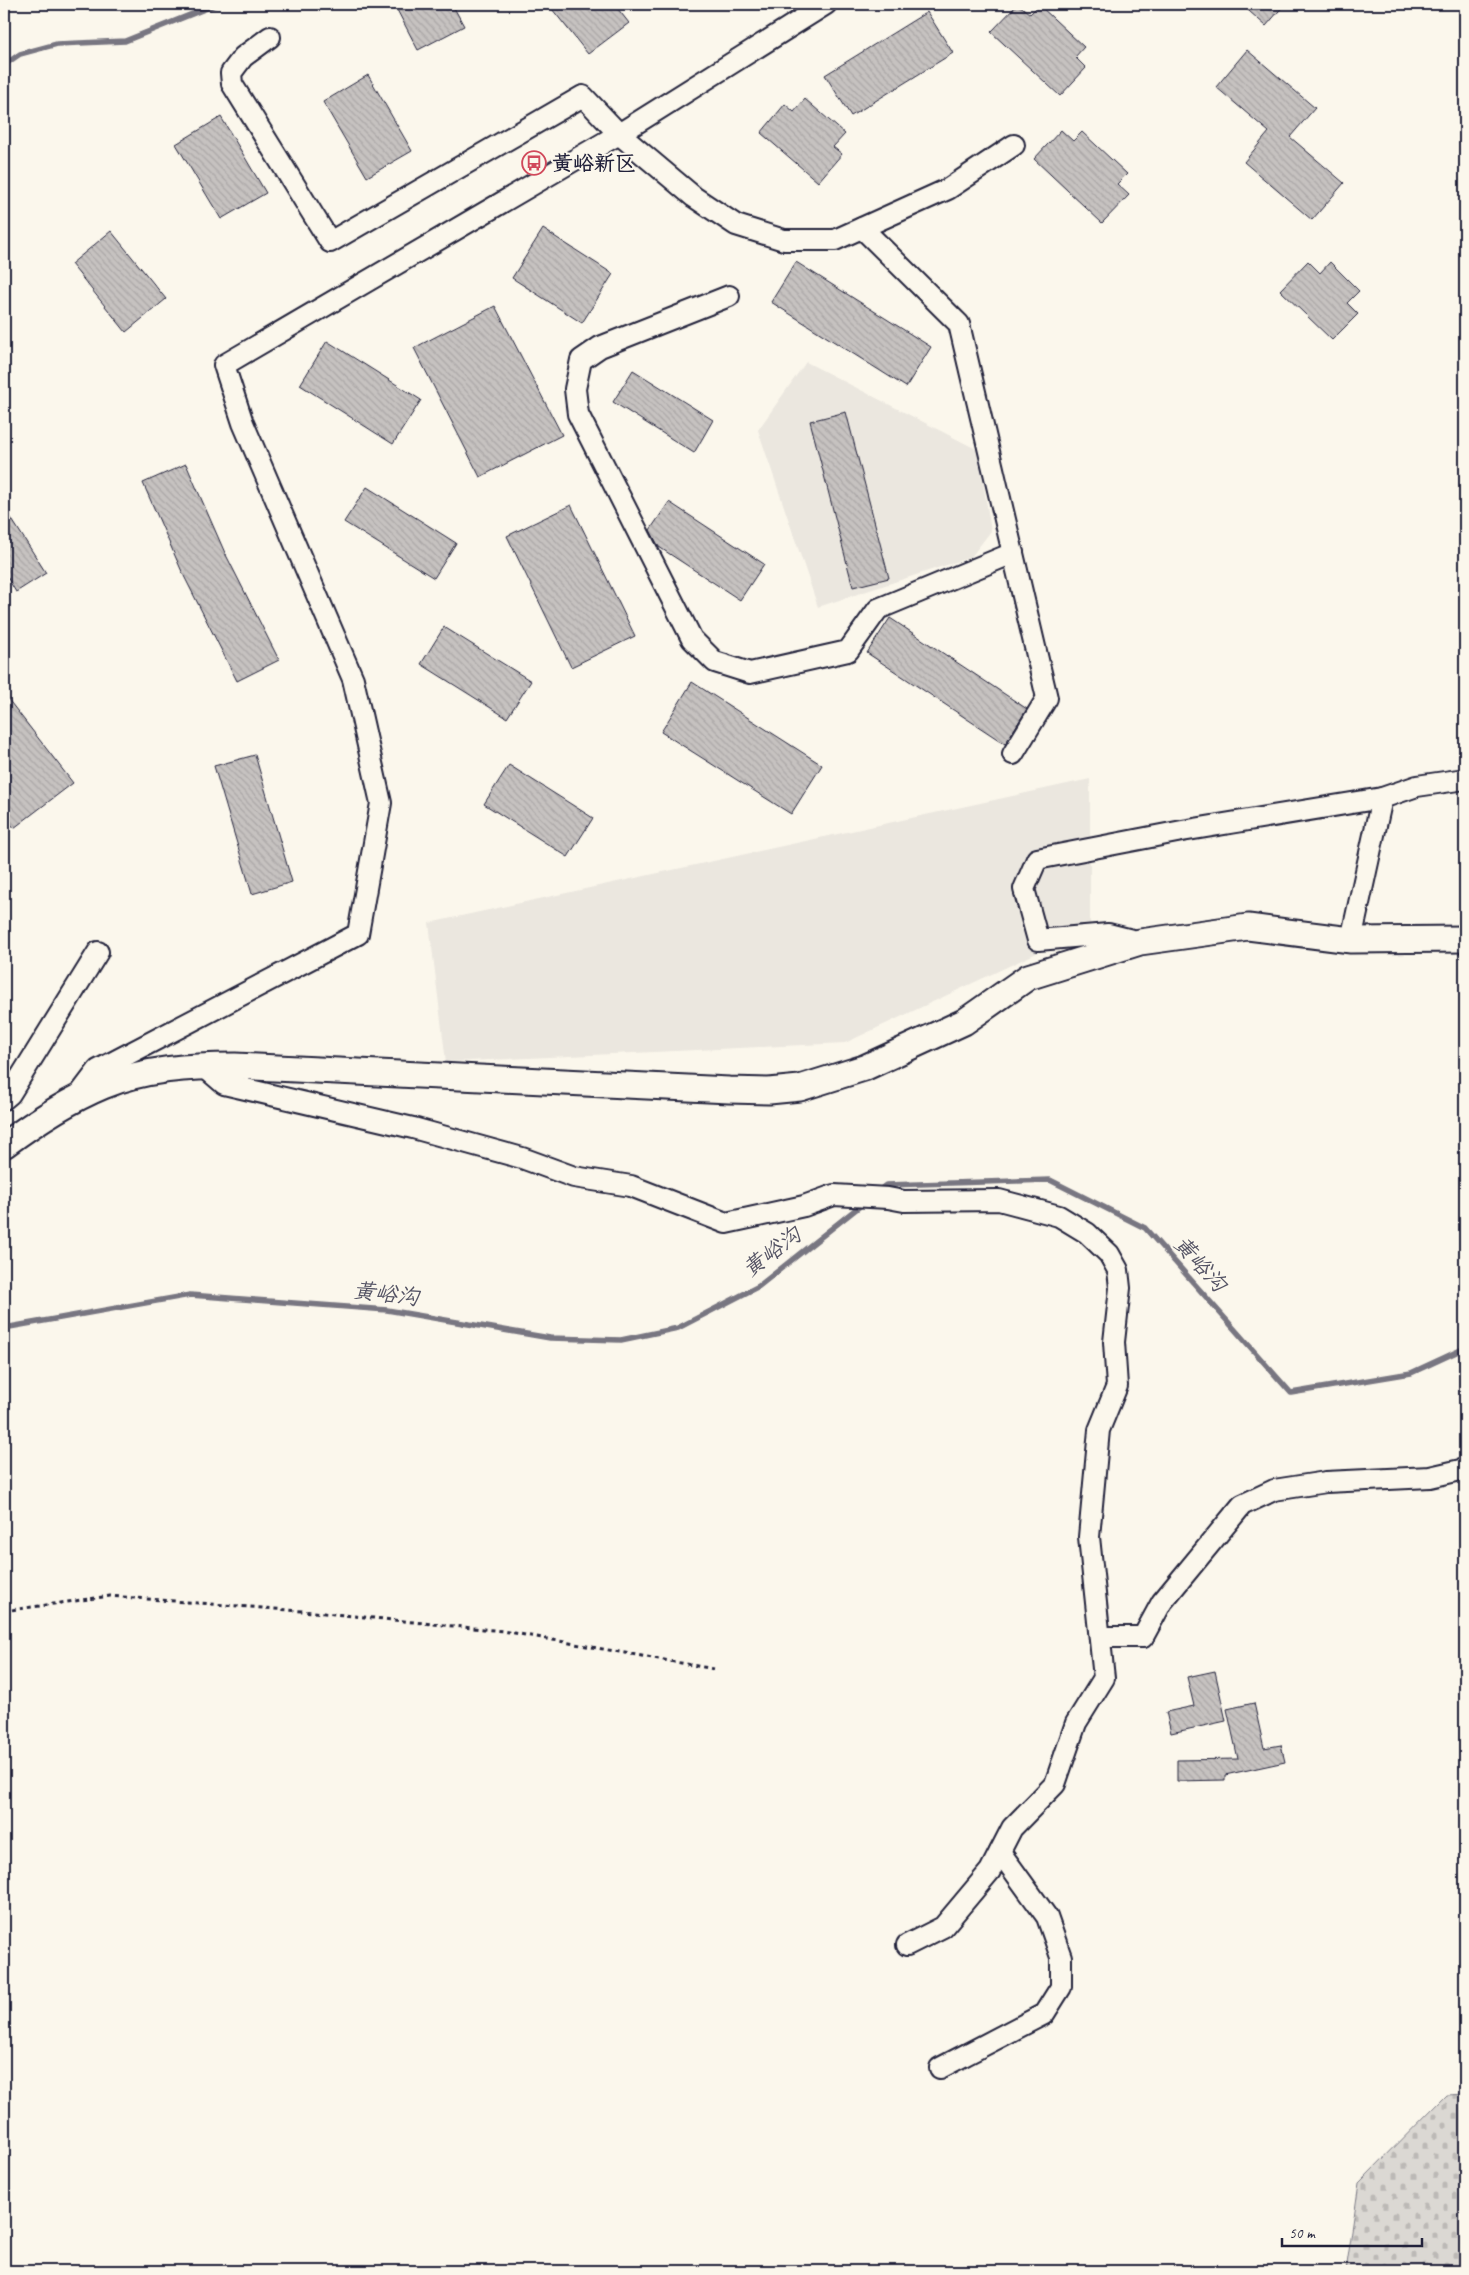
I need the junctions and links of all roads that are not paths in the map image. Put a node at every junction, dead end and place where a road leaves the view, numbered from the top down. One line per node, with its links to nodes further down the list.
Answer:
1 (826, 4): 3 (street)
2 (270, 37): 3 (street)
3 (619, 134): 5 (street); 17 (street)
4 (1014, 144): 5 (street)
5 (862, 228): 7 (street)
6 (729, 296): 7 (street)
7 (1013, 553): 8 (street)
8 (1013, 754)
9 (1465, 779): 10 (street)
10 (1382, 798): 12 (street); 13 (street)
11 (1465, 939): 12 (main road)
12 (1351, 940): 13 (main road)
13 (1140, 942): 15 (main road)
14 (98, 952): 16 (street)
15 (203, 1066): 17 (main road); 20 (street)
16 (4, 1099)
17 (74, 1100): 18 (main road)
18 (4, 1145)
19 (1465, 1469): 20 (street)
20 (1100, 1637): 21 (street)
21 (1000, 1852): 22 (street); 23 (street)
22 (907, 1945)
23 (940, 2068)

